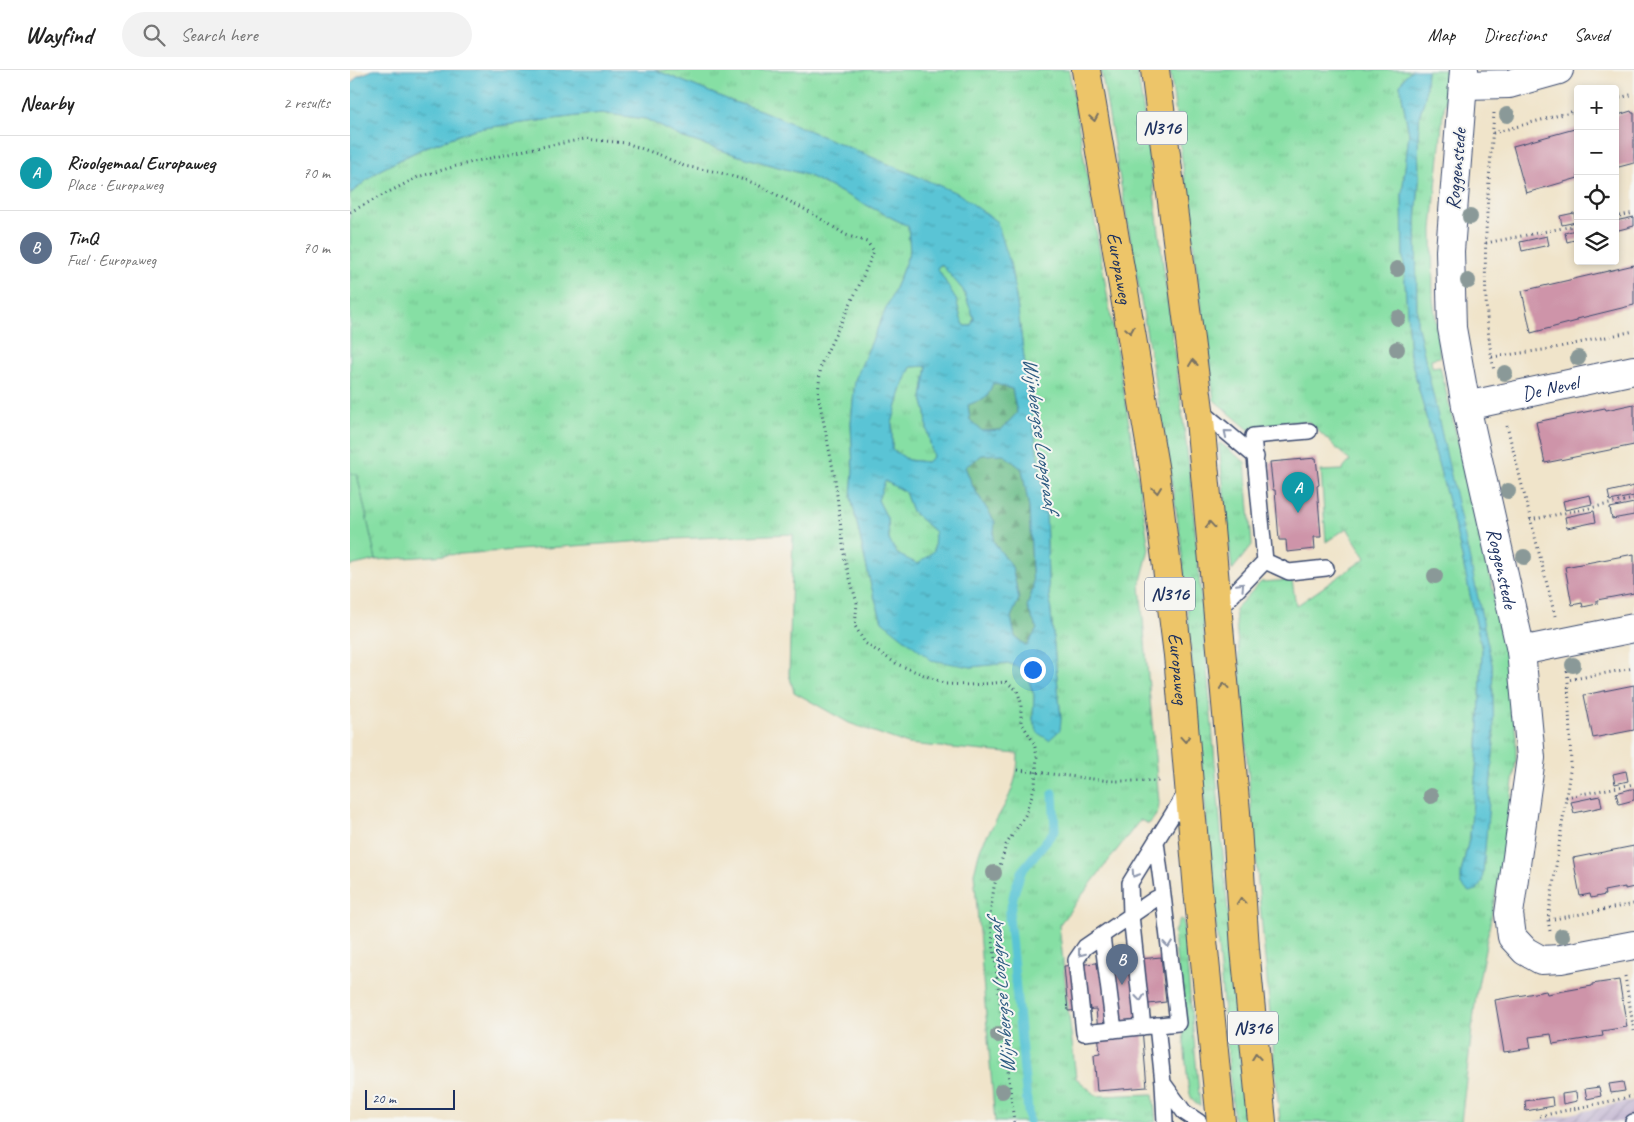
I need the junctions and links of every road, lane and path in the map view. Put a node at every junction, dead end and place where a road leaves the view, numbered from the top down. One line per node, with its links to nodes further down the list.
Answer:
1 (1086, 70): 34 (main road, Europaweg / N316, one-way to 34)
2 (1154, 70): 20 (main road, N316, one-way to 2)
3 (1559, 70): 5 (street)
4 (1464, 77): 5 (street); 19 (street, Roggenstede)
5 (1498, 84): 9 (path)
6 (1634, 94): 7 (path)
7 (1619, 99)
8 (1574, 111): 9 (path)
9 (1493, 133): 14 (path)
10 (350, 212): 33 (path)
11 (1634, 213): 12 (path)
12 (1619, 216)
13 (1574, 225): 14 (path)
14 (1486, 243): 16 (path)
15 (1634, 331): 16 (path)
16 (1492, 357): 18 (path)
17 (1634, 370): 18 (street, De Nevel)
18 (1500, 399): 19 (street, De Nevel); 24 (path)
19 (1466, 406): 30 (street, Roggenstede)
20 (1199, 409): 22 (lane, one-way to 20); 27 (main road, N316, one-way to 20)
21 (1309, 431): 22 (lane)
22 (1256, 457): 25 (lane)
23 (1634, 499): 24 (path)
24 (1530, 520): 29 (path)
25 (1265, 561): 26 (lane); 27 (lane, one-way to 25)
26 (1326, 568)
27 (1218, 611): 55 (main road, N316, one-way to 27)
28 (1634, 628): 29 (street)
29 (1561, 643): 30 (street)
30 (1521, 651): 44 (street, Roggenstede)
31 (1634, 668): 36 (path)
32 (1018, 770): 33 (path)
33 (1036, 772): 34 (path); 51 (path)
34 (1188, 784): 37 (lane); 54 (main road, Europaweg / N316)
35 (1634, 784): 36 (path)
36 (1566, 798): 41 (path)
37 (1156, 842): 38 (lane); 40 (lane, one-way to 40)
38 (1163, 896): 40 (lane); 45 (lane, one-way to 45)
39 (1634, 904): 41 (path)
40 (1131, 915): 42 (lane); 45 (lane, one-way to 45)
41 (1548, 920): 44 (path)
42 (1102, 936): 46 (lane); 46 (lane, one-way to 46)
43 (1627, 946): 44 (street, Roggenstede); 47 (path)
44 (1553, 959)
45 (1150, 1026): 46 (lane); 48 (lane)
46 (1114, 1030)
47 (1634, 1031)
48 (1163, 1083): 52 (lane); 53 (lane)
49 (1634, 1096): 50 (path)
50 (1540, 1116)
51 (1014, 1122)
52 (1165, 1122)
53 (1198, 1122)
54 (1221, 1122)
55 (1262, 1122)

